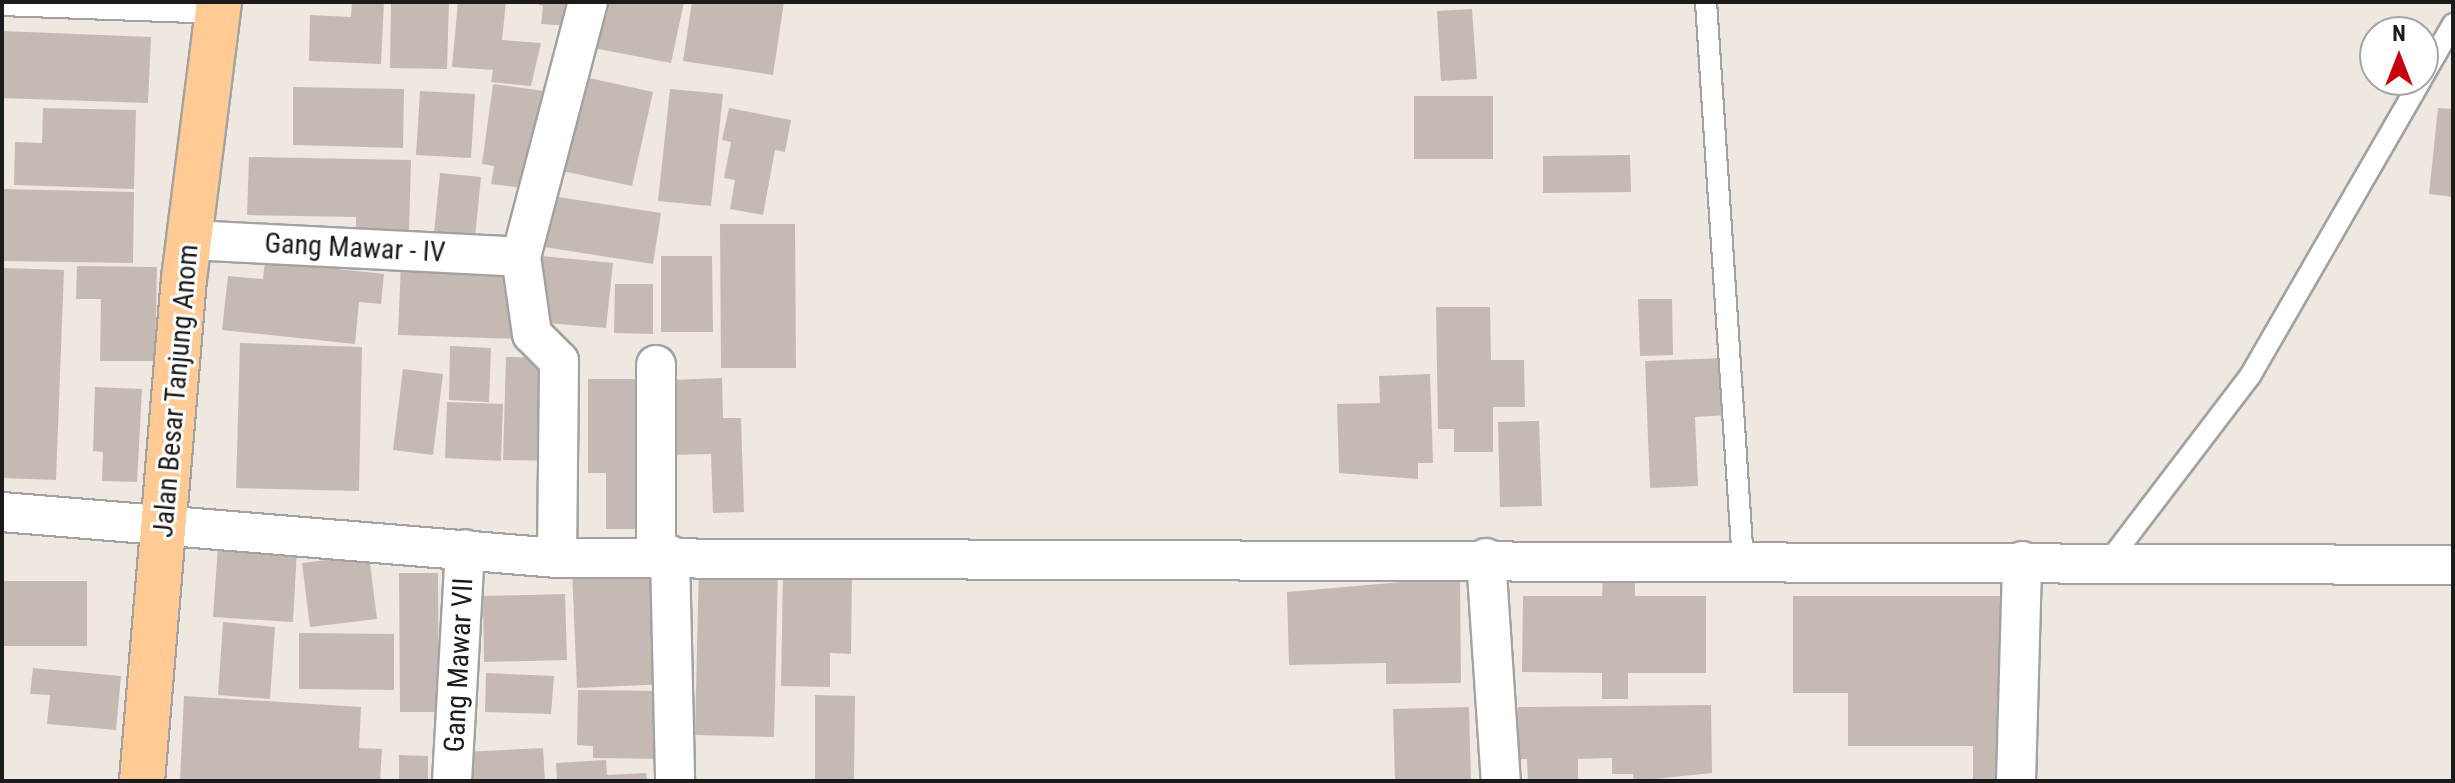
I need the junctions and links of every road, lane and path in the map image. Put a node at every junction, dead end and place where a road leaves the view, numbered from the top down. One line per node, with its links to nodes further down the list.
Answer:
1 (588, 2): 9 (street)
2 (1706, 2): 19 (lane)
3 (2, 5): 4 (lane)
4 (219, 8): 8 (main road, Jalan Besar Tanjung Anom)
5 (2453, 24): 6 (lane)
6 (2439, 48)
7 (2412, 96): 18 (lane)
8 (189, 240): 9 (street, Gang Mawar - IV); 12 (main road, Jalan Besar Tanjung Anom)
9 (521, 257): 15 (street)
10 (656, 365): 14 (street)
11 (2, 512): 12 (street)
12 (165, 525): 13 (street); 21 (main road, Jalan Besar Tanjung Anom)
13 (465, 549): 15 (street); 22 (street, Gang Mawar VII)
14 (663, 555): 15 (street); 16 (street); 23 (street)
15 (557, 558)
16 (1486, 558): 19 (street); 24 (street)
17 (2022, 561): 18 (street); 19 (street); 25 (street)
18 (2109, 561): 20 (street)
19 (1743, 562)
20 (2453, 565)
21 (142, 781)
22 (452, 781)
23 (675, 781)
24 (1501, 781)
25 (2016, 781)

